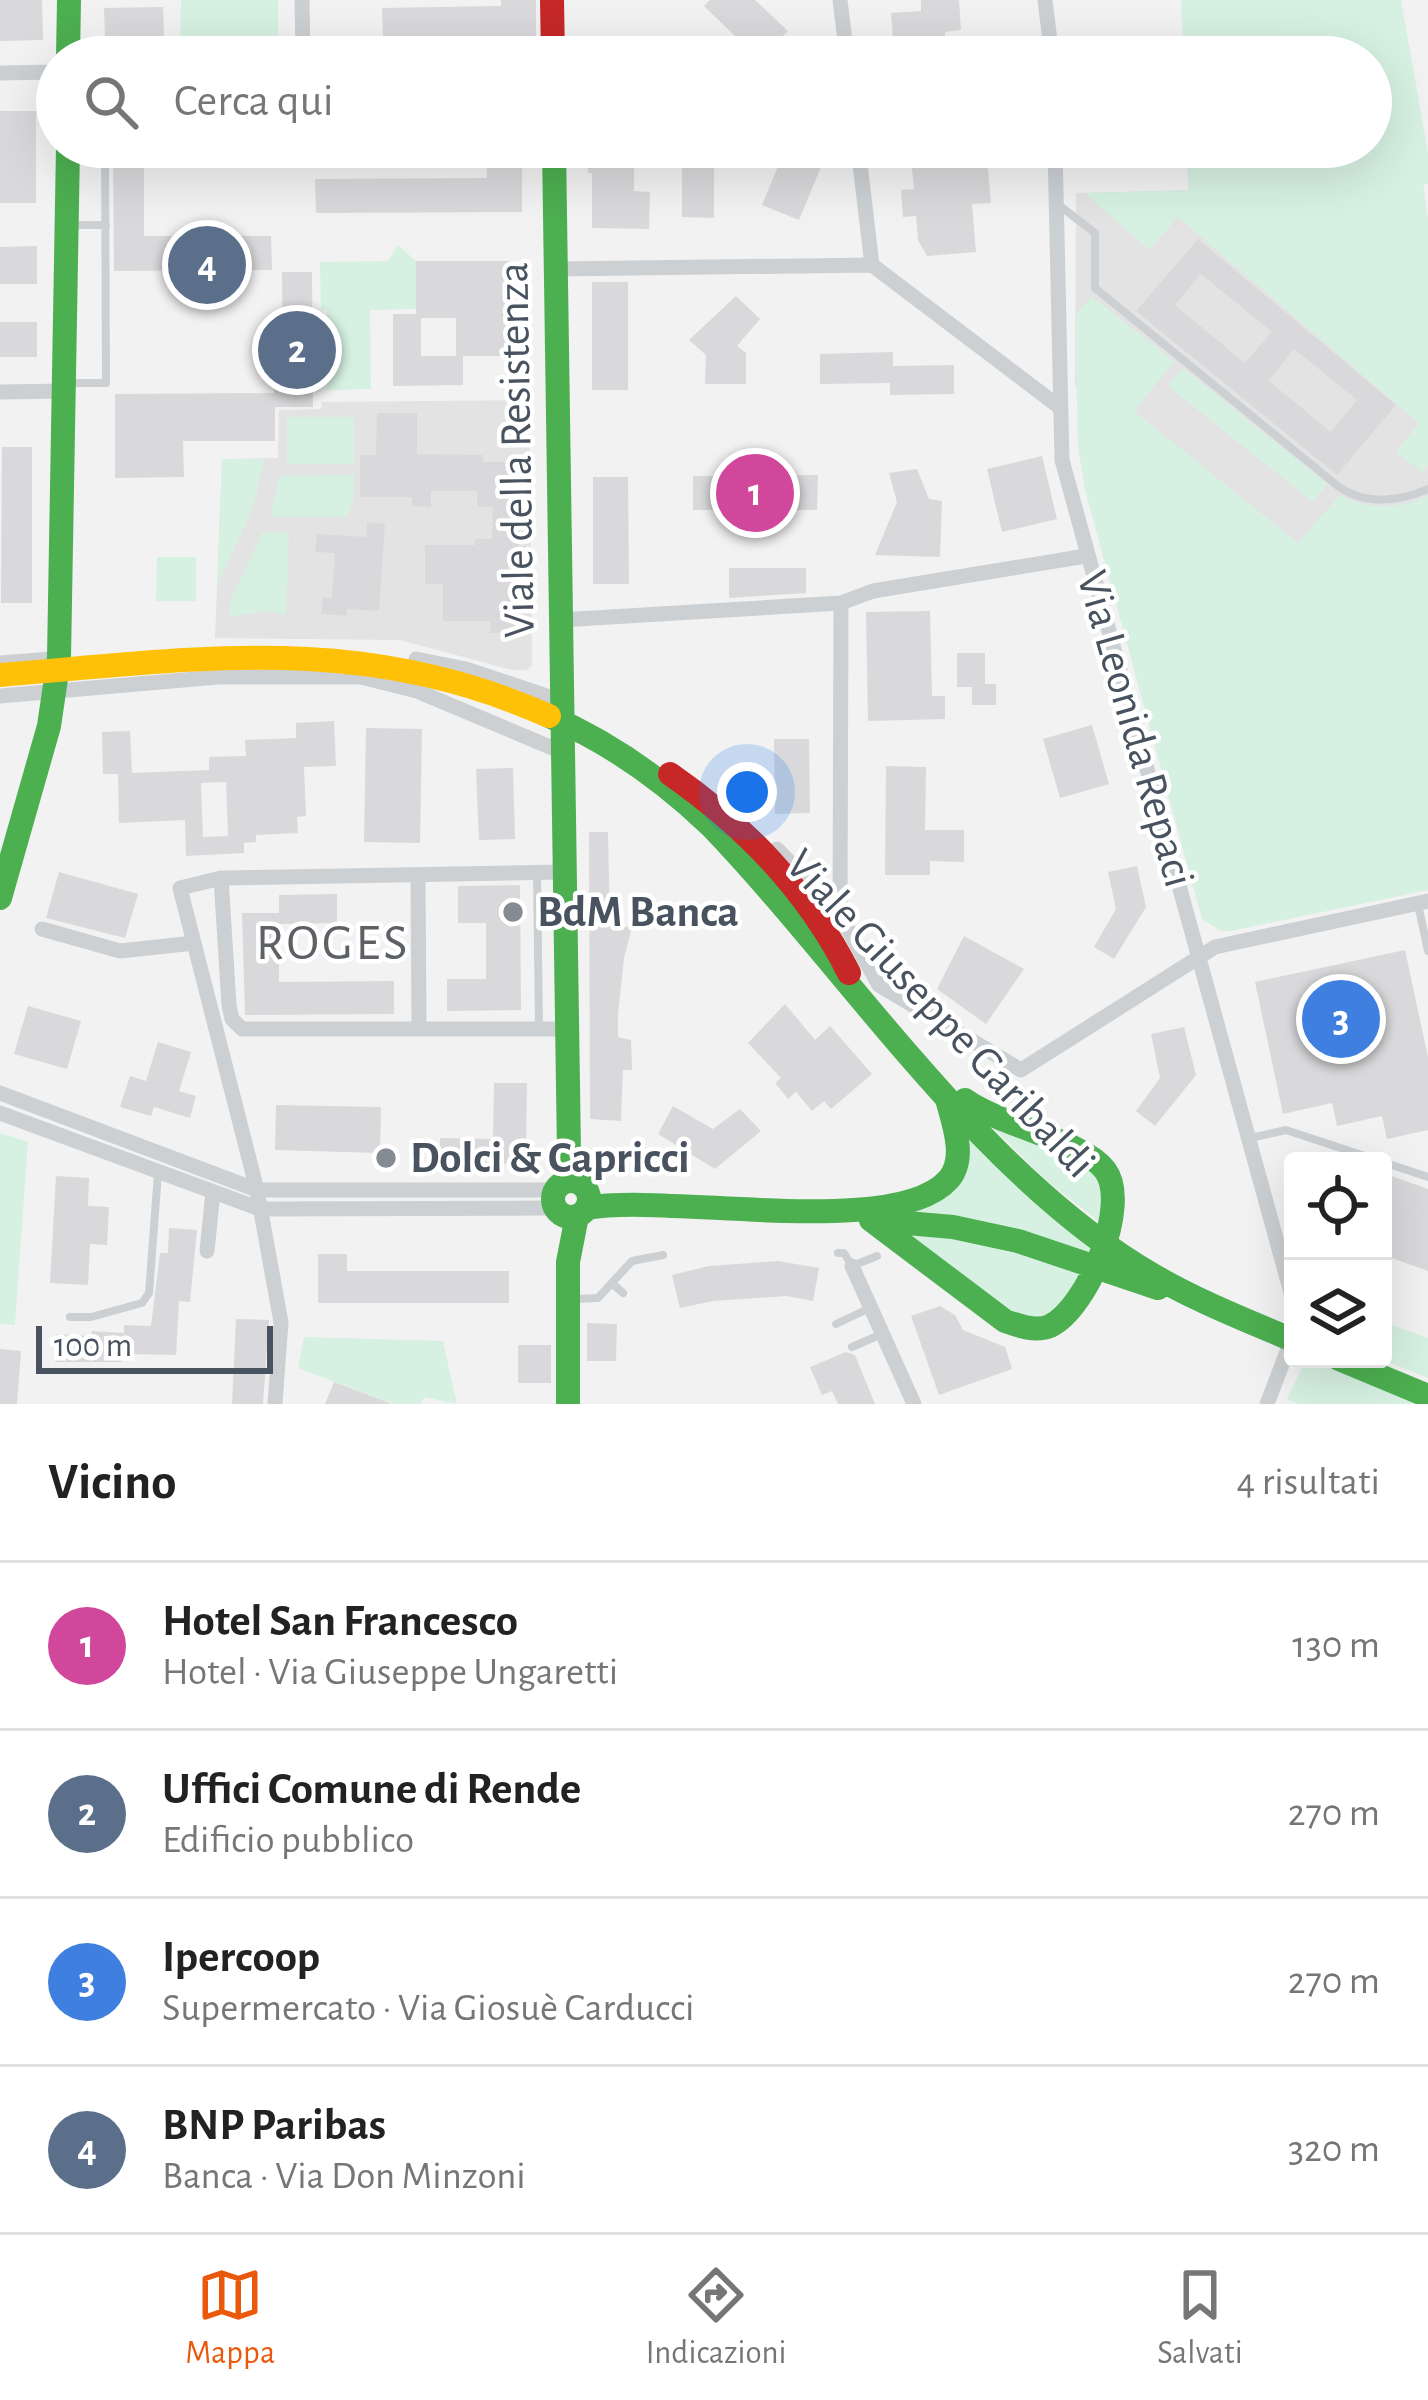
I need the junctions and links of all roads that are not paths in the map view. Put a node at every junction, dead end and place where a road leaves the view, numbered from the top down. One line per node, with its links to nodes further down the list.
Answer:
1 (69, 0): 6 (main road)
2 (302, 0): 7 (street)
3 (552, 0): 8 (main road)
4 (840, 0): 9 (street)
5 (1045, 0): 10 (street)
6 (68, 36)
7 (303, 36)
8 (553, 36)
9 (844, 36)
10 (1049, 36)
11 (36, 72): 12 (street)
12 (0, 73)
13 (68, 168): 19 (main road)
14 (105, 168): 20 (lane)
15 (555, 168): 22 (main road, Viale della Resistenza)
16 (860, 168): 21 (street)
17 (1055, 168): 18 (street, Via Leonida Repaci)
18 (1056, 203): 25 (street, Via Leonida Repaci); 26 (lane)
19 (67, 225): 20 (lane); 23 (main road)
20 (106, 225): 23 (lane)
21 (872, 265): 22 (street); 25 (street)
22 (557, 269): 29 (main road, Viale della Resistenza)
23 (65, 387): 24 (street); 30 (main road)
24 (0, 392)
25 (1058, 406): 27 (street, Via Leonida Repaci)
26 (1428, 489)
27 (1086, 556): 28 (street); 48 (street, Via Leonida Repaci)
28 (842, 603): 29 (street); 44 (street)
29 (560, 620): 35 (main road, Viale della Resistenza)
30 (59, 658): 31 (street); 33 (main road); 35 (street)
31 (0, 663)
32 (0, 675): 49 (main road, Viale Giuseppe Garibaldi)
33 (54, 693): 34 (street); 36 (street); 42 (main road)
34 (0, 696)
35 (562, 701): 36 (main road, Viale della Resistenza); 37 (main road)
36 (562, 752): 39 (main road, Viale della Resistenza)
37 (702, 795): 44 (street); 49 (main road)
38 (537, 872): 39 (street); 40 (street); 51 (lane)
39 (564, 872): 52 (main road, Viale della Resistenza)
40 (418, 875): 41 (street); 50 (street)
41 (221, 878): 46 (street); 50 (street)
42 (0, 898)
43 (1423, 902): 47 (lane); 48 (street)
44 (840, 915): 48 (street)
45 (42, 929): 46 (street)
46 (194, 943): 61 (street)
47 (1427, 945)
48 (1198, 957): 56 (street, Via Leonida Repaci)
49 (857, 992): 53 (main road, Viale Giuseppe Garibaldi)
50 (419, 1028): 51 (street)
51 (539, 1029): 52 (street)
52 (567, 1029): 63 (main road, Viale della Resistenza)
53 (938, 1084): 65 (main road); 66 (main road); 71 (main road, Viale Giuseppe Garibaldi)
54 (0, 1093): 61 (street)
55 (0, 1114): 59 (street)
56 (1251, 1138): 57 (lane); 72 (street, Via Leonida Repaci)
57 (1354, 1152)
58 (1392, 1164): 60 (lane)
59 (158, 1172): 62 (street); 78 (lane)
60 (1428, 1177)
61 (257, 1190): 63 (street); 64 (street)
62 (213, 1192): 64 (street); 67 (street)
63 (573, 1199): 64 (street); 65 (main road); 76 (main road, Viale della Resistenza)
64 (260, 1209): 86 (street)
65 (829, 1210): 66 (main road)
66 (871, 1220): 71 (main road)
67 (207, 1251)
68 (838, 1253): 73 (lane)
69 (663, 1255): 74 (lane)
70 (877, 1256): 73 (lane)
71 (1113, 1263): 81 (main road)
72 (1284, 1265)
73 (852, 1266): 77 (street)
74 (612, 1282): 75 (lane); 76 (lane)
75 (623, 1293)
76 (568, 1299): 87 (main road, Viale della Resistenza)
77 (872, 1308): 79 (lane); 80 (street)
78 (70, 1317)
79 (836, 1324)
80 (883, 1334): 82 (lane); 88 (street)
81 (1284, 1335)
82 (852, 1347)
83 (1284, 1356): 89 (street)
84 (1361, 1368): 85 (main road)
85 (1428, 1396)
86 (275, 1404)
87 (568, 1404)
88 (914, 1404)
89 (1268, 1404)

